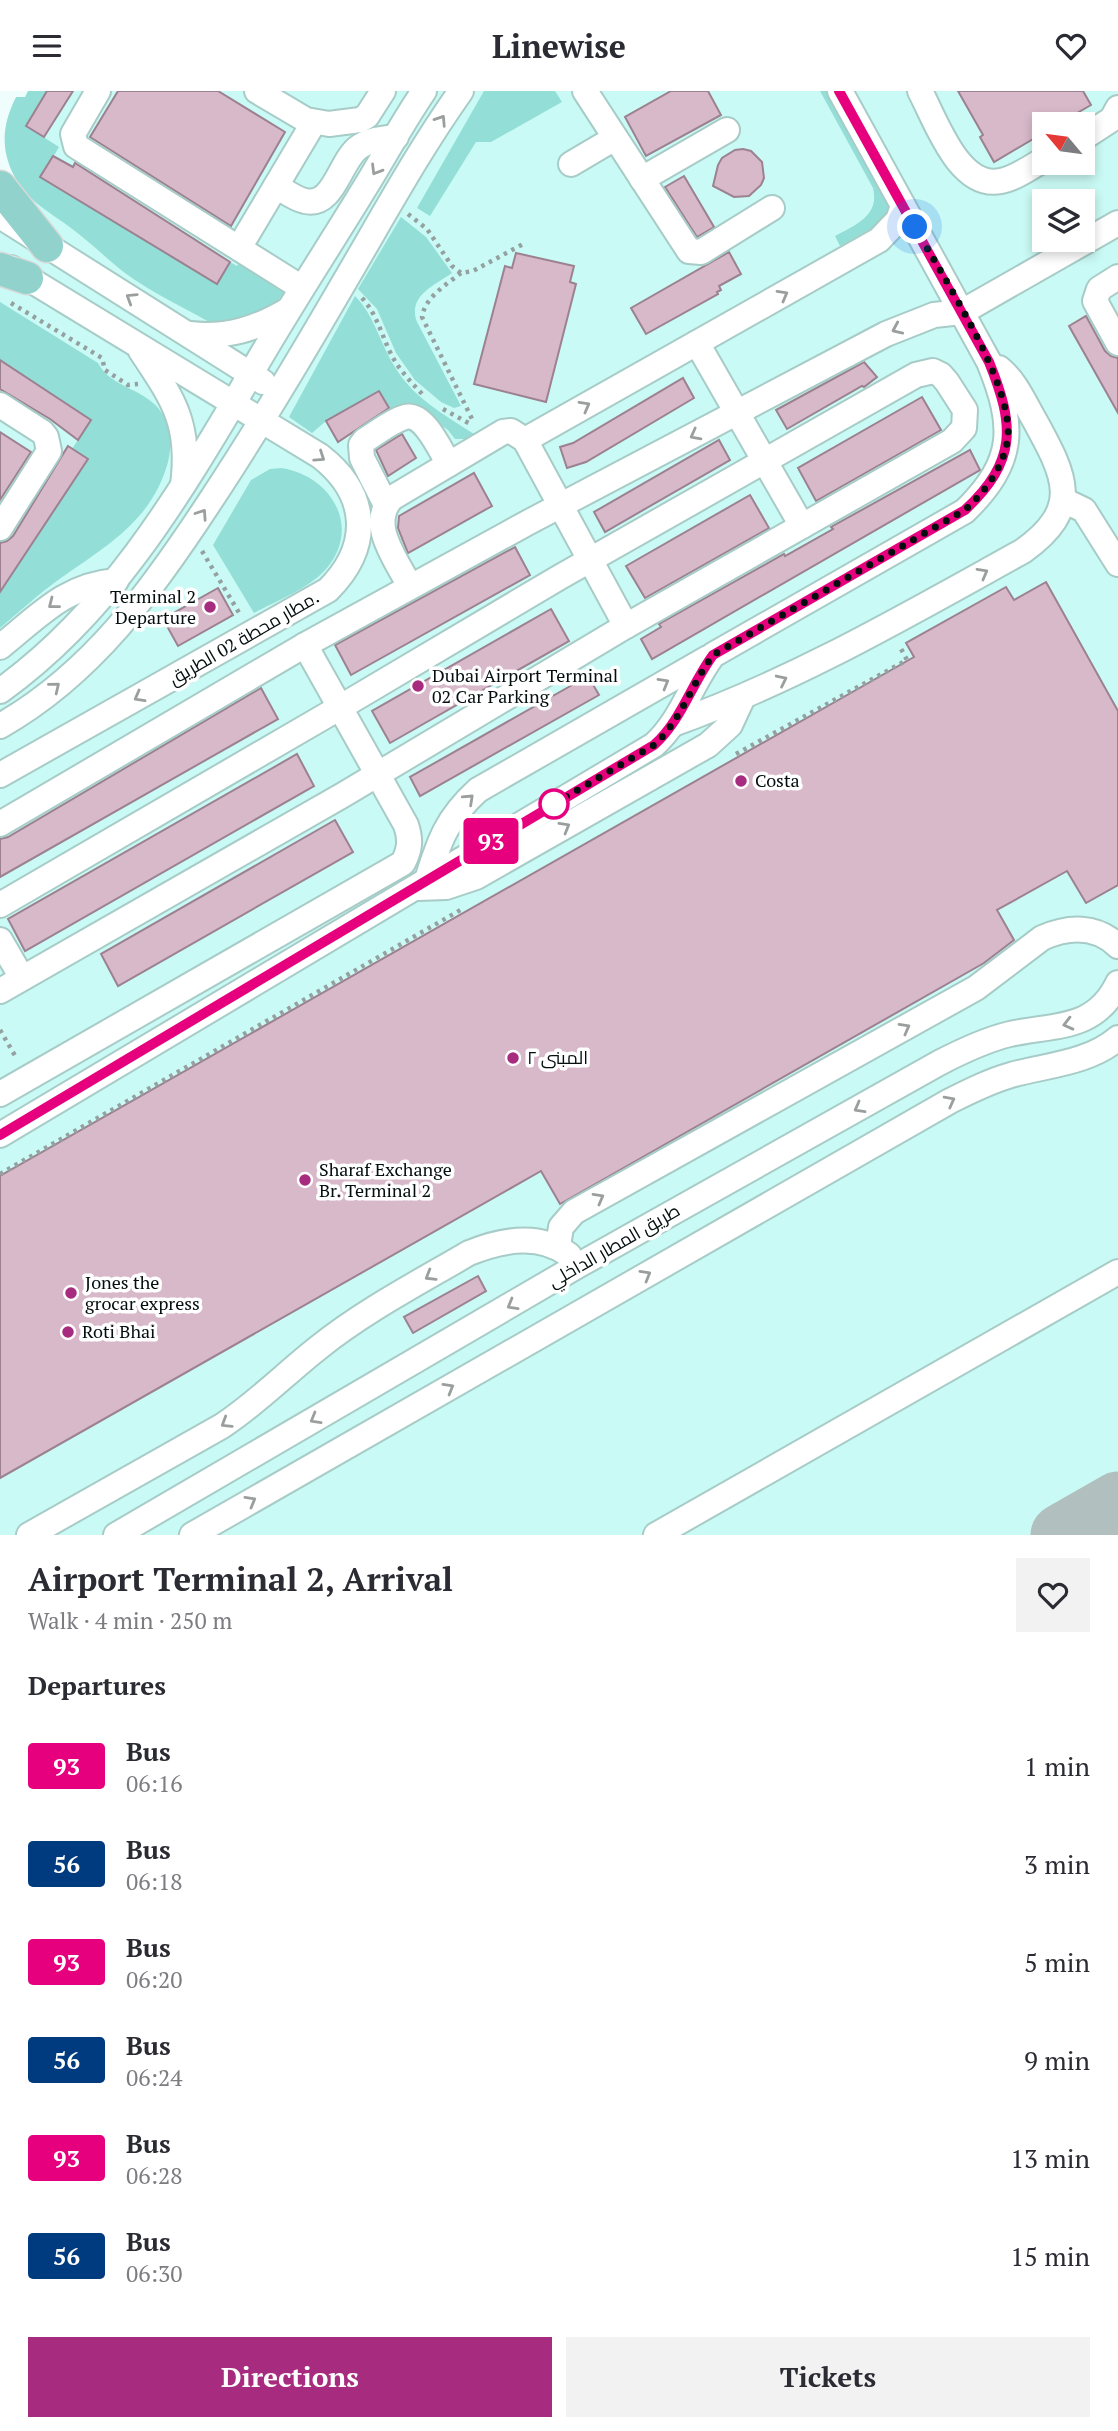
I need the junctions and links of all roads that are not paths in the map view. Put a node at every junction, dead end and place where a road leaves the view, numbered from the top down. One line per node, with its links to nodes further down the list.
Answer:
1 (98, 91): 25 (street)
2 (257, 91): 10 (street)
3 (383, 91): 10 (street)
4 (424, 91): 13 (street)
5 (461, 91): 38 (street, one-way to 5)
6 (585, 91): 14 (street)
7 (839, 91): 20 (street)
8 (920, 91): 16 (street)
9 (1118, 108): 11 (street)
10 (314, 122): 18 (street)
11 (1096, 129)
12 (727, 130): 17 (street)
13 (396, 137): 18 (street); 29 (street, one-way to 29)
14 (615, 138): 15 (street); 17 (street)
15 (571, 164)
16 (1032, 166)
17 (642, 179): 21 (street)
18 (276, 186): 25 (street)
19 (0, 187): 24 (main road)
20 (904, 207): 31 (street); 33 (street, one-way to 20)
21 (772, 208)
22 (0, 216): 24 (street)
23 (1118, 223): 31 (street)
24 (47, 246): 32 (street, one-way to 24)
25 (239, 249): 29 (street)
26 (0, 261): 27 (street, مطار محطة 02 الطريق.)
27 (13, 274): 35 (street, مطار محطة 02 الطريق.)
28 (1118, 277): 34 (street)
29 (302, 288): 30 (street)
30 (289, 310): 32 (street); 37 (street)
31 (962, 312): 36 (street); 41 (street, one-way to 41)
32 (189, 334): 37 (street)
33 (697, 343): 41 (street); 43 (street, one-way to 33)
34 (1118, 343)
35 (136, 345): 39 (street, مطار محطة 02 الطريق.); 46 (street)
36 (989, 362): 47 (street); 59 (street)
37 (250, 374): 38 (street); 39 (street)
38 (280, 392): 42 (street)
39 (233, 404): 42 (street, مطار محطة 02 الطريق.); 46 (street)
40 (0, 405): 51 (street)
41 (737, 413): 44 (street); 49 (street, one-way to 49)
42 (262, 422): 64 (street, one-way to 42); 66 (street, مطار محطة 02 الطريق., one-way to 66)
43 (525, 440): 45 (street); 49 (street)
44 (764, 461): 50 (street); 50 (street); 52 (street)
45 (449, 464): 48 (street); 48 (street)
46 (182, 489): 54 (street)
47 (1063, 500): 53 (street); 61 (street, one-way to 47)
48 (386, 505): 55 (street)
49 (561, 506): 52 (street); 55 (street)
50 (802, 526): 56 (street)
51 (0, 528)
52 (590, 560): 56 (street); 62 (street)
53 (1118, 563)
54 (116, 581): 58 (street, one-way to 58); 60 (street)
55 (410, 587): 57 (street)
56 (626, 626): 65 (street)
57 (304, 645): 62 (street); 67 (street)
58 (0, 647)
59 (713, 655): 63 (street); 68 (street, one-way to 59)
60 (0, 691)
61 (743, 697): 63 (street); 68 (street, one-way to 61)
62 (340, 708): 65 (street); 69 (street)
63 (673, 724): 68 (street)
64 (0, 726)
65 (377, 774): 72 (street); 77 (street)
66 (0, 775)
67 (0, 824)
68 (420, 884): 78 (street)
69 (0, 905)
70 (0, 940): 72 (street)
71 (1118, 946): 79 (street, one-way to 71)
72 (22, 978): 74 (street)
73 (1118, 983): 80 (street, طريق المطار الداخلي, one-way to 80)
74 (0, 991)
75 (1118, 1038): 76 (street)
76 (1107, 1055): 84 (street, one-way to 76)
77 (0, 1094)
78 (0, 1135)
79 (558, 1246): 80 (street); 82 (street, one-way to 82)
80 (579, 1265): 83 (street, طريق المطار الداخلي, one-way to 83)
81 (1118, 1272): 85 (street)
82 (29, 1535)
83 (116, 1535)
84 (192, 1535)
85 (656, 1535)

